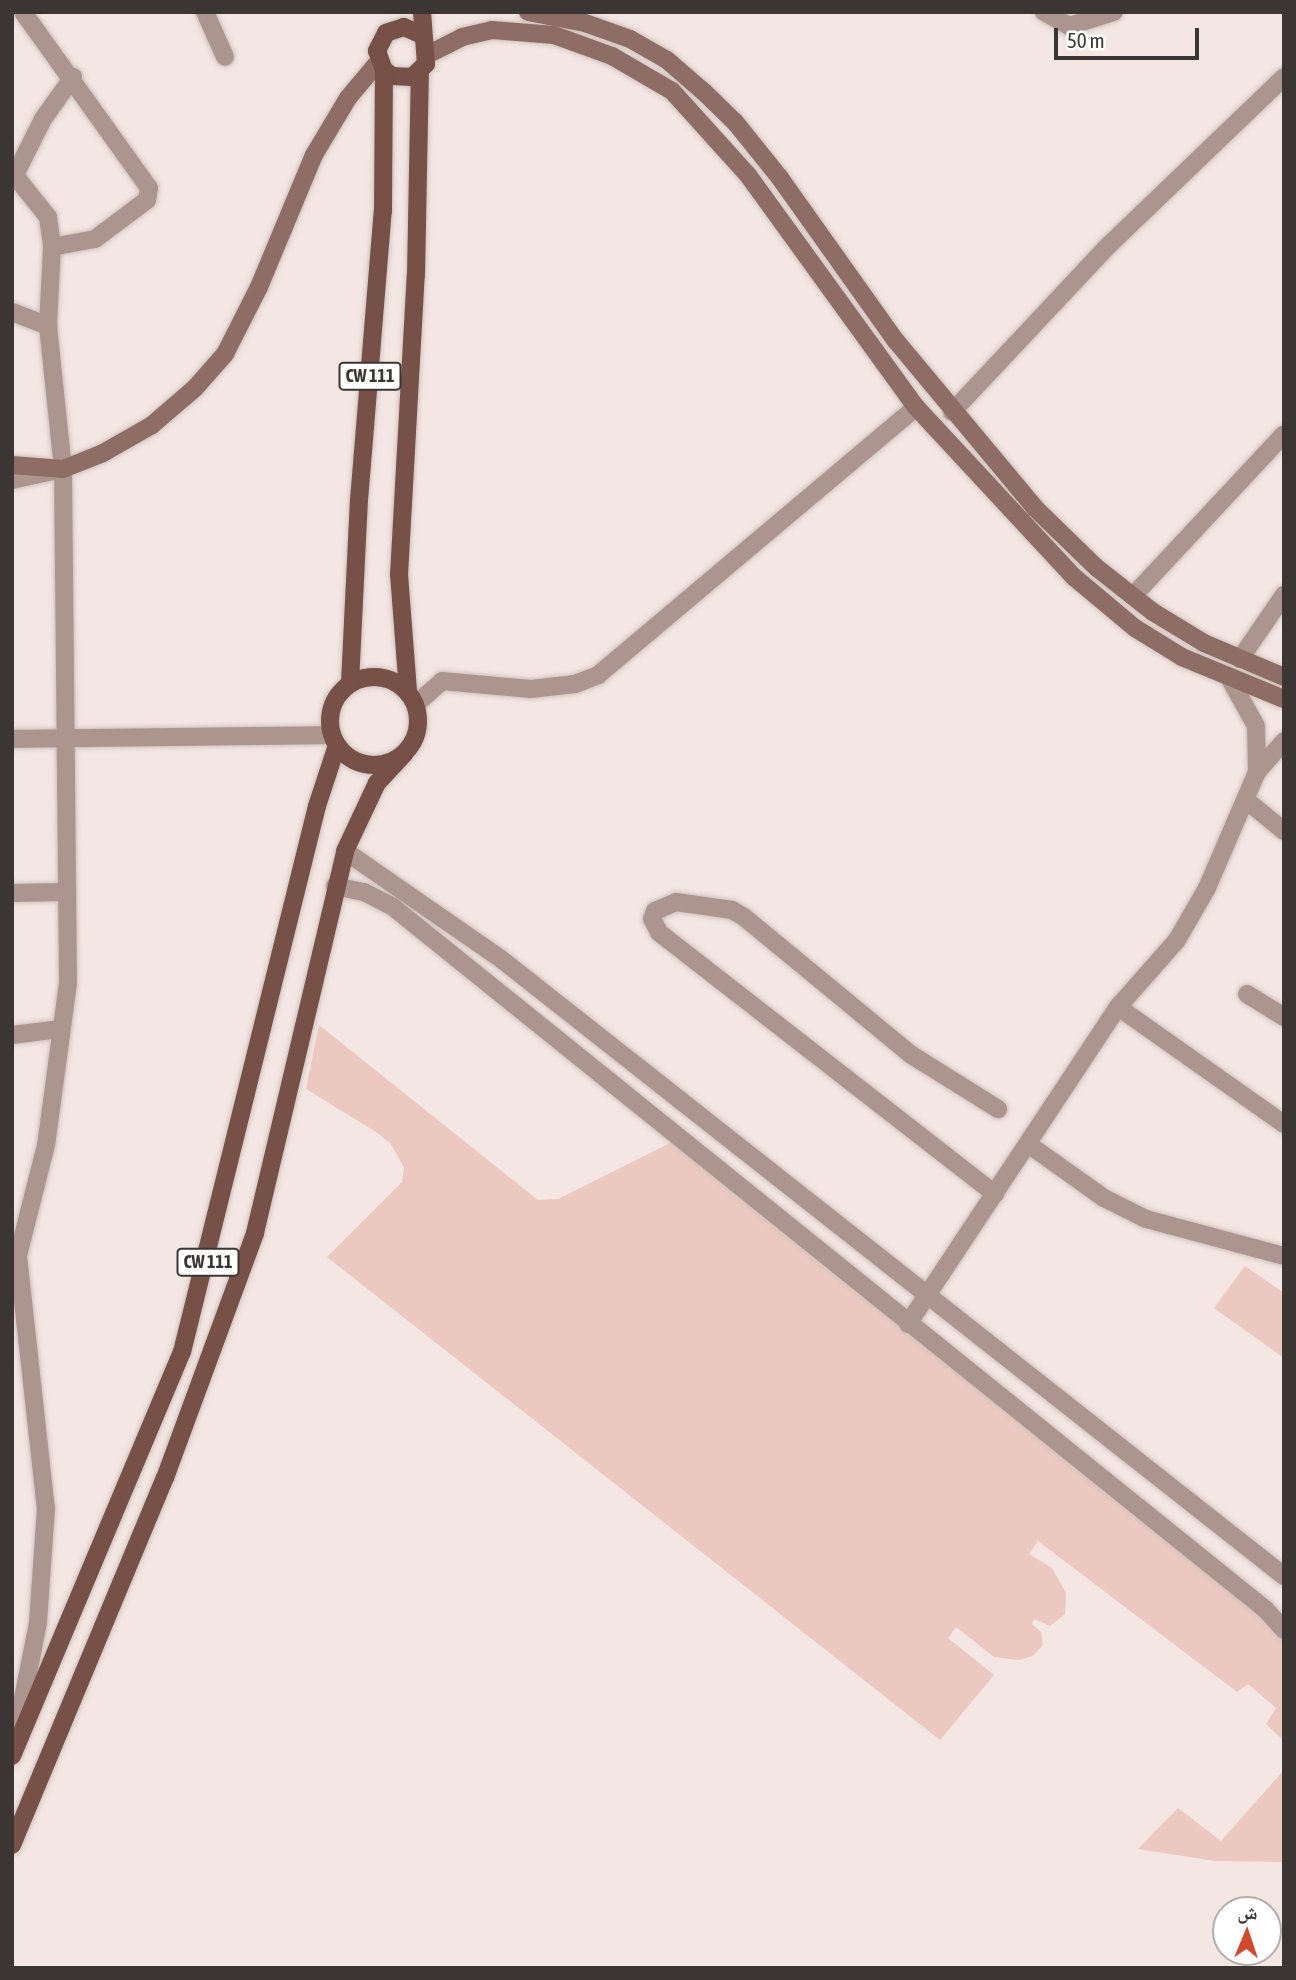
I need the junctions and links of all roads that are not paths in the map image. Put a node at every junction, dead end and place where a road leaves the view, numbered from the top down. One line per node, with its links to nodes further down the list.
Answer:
1 (23, 12): 14 (street)
2 (205, 12): 11 (street)
3 (387, 12): 8 (main road)
4 (422, 12): 9 (main road)
5 (528, 12): 21 (main road)
6 (1044, 12): 7 (street)
7 (1114, 12)
8 (386, 33): 9 (main road); 12 (main road)
9 (422, 35): 10 (main road)
10 (429, 54): 13 (main road); 20 (main road)
11 (225, 57)
12 (381, 65): 13 (main road); 24 (main road); 31 (main road, CW 111)
13 (420, 71): 32 (main road)
14 (73, 77): 16 (street); 17 (street)
15 (1284, 77): 21 (street)
16 (14, 172): 17 (street)
17 (52, 247): 19 (street)
18 (12, 313): 19 (street)
19 (48, 326): 24 (street)
20 (916, 407): 30 (main road); 32 (street)
21 (952, 412): 27 (main road)
22 (1284, 434): 27 (street)
23 (12, 465): 24 (main road)
24 (63, 469): 25 (street); 34 (street)
25 (12, 480)
26 (1284, 595): 28 (street)
27 (1133, 596): 28 (main road)
28 (1240, 659): 29 (main road)
29 (1284, 677)
30 (1231, 681): 33 (main road); 39 (street)
31 (350, 683): 32 (main road); 36 (main road)
32 (412, 698): 38 (main road)
33 (1284, 699)
34 (64, 736): 35 (street); 36 (street); 44 (street)
35 (12, 739)
36 (334, 740): 38 (main road); 62 (main road, CW 111)
37 (1284, 741): 39 (street)
38 (404, 754): 42 (main road)
39 (1256, 772): 40 (street)
40 (1246, 800): 41 (street); 47 (street)
41 (1284, 831)
42 (345, 851): 43 (main road); 57 (street)
43 (335, 886): 58 (street); 63 (main road)
44 (66, 892): 45 (street); 49 (street)
45 (12, 893)
46 (1247, 995): 48 (street)
47 (1118, 1007): 52 (street); 53 (street)
48 (1284, 1017)
49 (60, 1029): 50 (street); 55 (street)
50 (12, 1035)
51 (998, 1109): 54 (street)
52 (1284, 1124)
53 (1028, 1144): 54 (street); 56 (street)
54 (995, 1194): 57 (street)
55 (15, 1256): 59 (street)
56 (1284, 1256)
57 (928, 1295): 58 (street); 60 (street)
58 (908, 1324): 61 (street)
59 (21, 1379): 62 (street)
60 (1284, 1576)
61 (1284, 1630)
62 (12, 1755)
63 (12, 1845)

